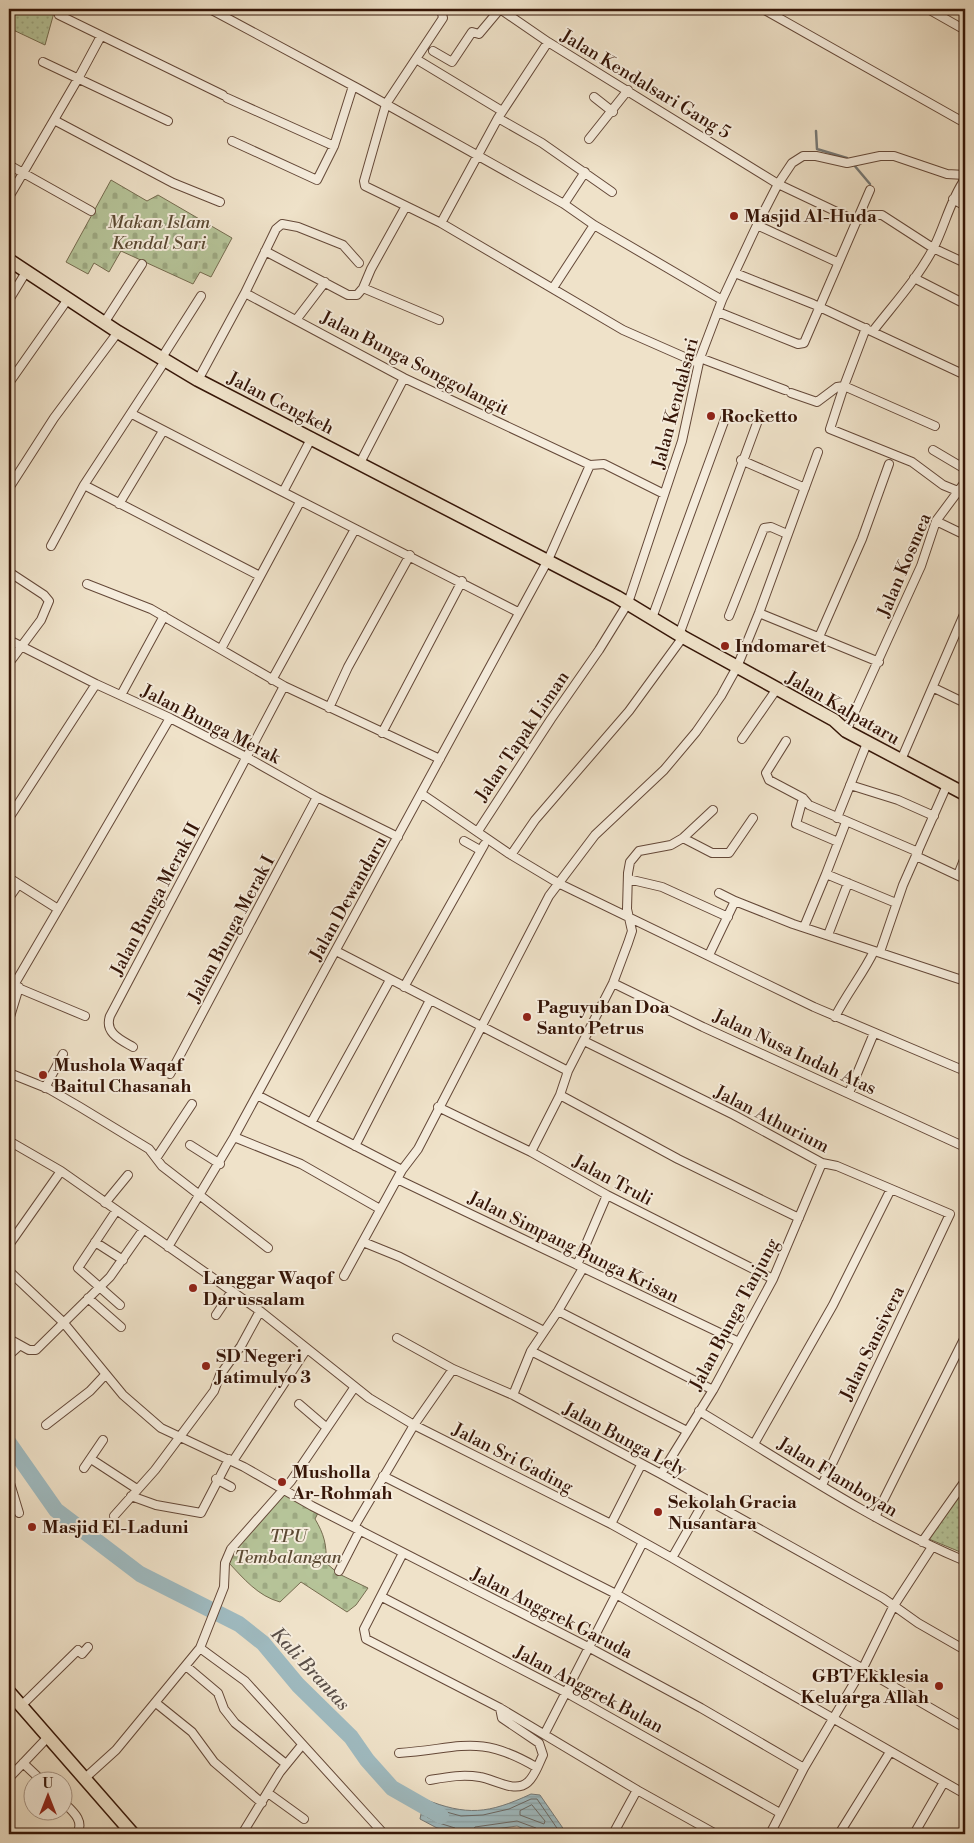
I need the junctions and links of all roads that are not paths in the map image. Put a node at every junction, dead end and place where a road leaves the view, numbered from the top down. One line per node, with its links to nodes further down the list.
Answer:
1 (210, 9): 14 (street)
2 (441, 9): 11 (street)
3 (500, 9): 9 (street, Jalan Kendalsari Gang 5); 10 (street)
4 (763, 9): 22 (street)
5 (928, 9): 7 (street)
6 (59, 15): 8 (street)
7 (965, 30)
8 (101, 36): 13 (street); 25 (street)
9 (548, 42): 15 (street, Jalan Kendalsari Gang 5); 19 (street)
10 (433, 51)
11 (416, 59): 17 (street); 19 (street)
12 (43, 62): 13 (street)
13 (79, 77): 20 (street); 21 (street)
14 (353, 86): 17 (street); 25 (street)
15 (628, 90): 18 (street); 32 (street, Jalan Kendalsari Gang 5)
16 (594, 97): 18 (street)
17 (386, 104): 26 (street); 39 (street)
18 (613, 112): 23 (street)
19 (500, 114): 26 (street); 28 (street)
20 (54, 120): 29 (street); 37 (street)
21 (168, 121)
22 (965, 123)
23 (590, 139)
24 (232, 141): 25 (street)
25 (334, 146)
26 (478, 157): 38 (street); 43 (street)
27 (9, 165): 29 (street)
28 (585, 172): 34 (street); 38 (street)
29 (24, 173): 35 (street); 41 (street)
30 (965, 175): 32 (street, Jalan Kendalsari)
31 (965, 179): 36 (street)
32 (778, 184): 42 (street, Jalan Kendalsari Gang 5); 45 (street, Jalan Kendalsari)
33 (870, 190): 42 (street)
34 (612, 192)
35 (9, 197)
36 (953, 200): 40 (street); 46 (street)
37 (220, 202)
38 (564, 204): 44 (street)
39 (406, 206): 43 (street); 57 (street)
40 (965, 206)
41 (91, 211)
42 (856, 221): 46 (street); 49 (street)
43 (441, 223): 58 (street)
44 (594, 225): 58 (street); 63 (street)
45 (758, 225): 49 (street); 54 (street, Jalan Kendalsari)
46 (933, 248): 51 (street); 55 (street)
47 (265, 251): 50 (street); 56 (street); 59 (street)
48 (9, 260): 53 (main road, Jalan Cengkeh)
49 (837, 262): 65 (street)
50 (359, 263)
51 (965, 263)
52 (142, 264): 69 (street)
53 (26, 272): 61 (main road, Jalan Cengkeh); 62 (street)
54 (735, 274): 63 (street, Jalan Kendalsari); 65 (street)
55 (914, 278): 64 (street); 70 (street)
56 (325, 282): 57 (street); 67 (street)
57 (365, 285): 68 (street)
58 (553, 288): 73 (street)
59 (245, 292): 67 (street, Jalan Bunga Songgolangit); 76 (street)
60 (201, 296): 72 (street)
61 (68, 299): 69 (main road, Jalan Cengkeh); 77 (street)
62 (9, 300)
63 (722, 300): 66 (street, Jalan Kendalsari)
64 (965, 304)
65 (820, 307): 66 (street); 70 (street)
66 (718, 312): 73 (street, Jalan Kendalsari)
67 (296, 320): 75 (street, Jalan Bunga Songgolangit)
68 (439, 320)
69 (104, 323): 71 (main road, Jalan Cengkeh)
70 (870, 329): 74 (street); 78 (street)
71 (118, 332): 72 (main road, Jalan Cengkeh); 94 (street)
72 (163, 360): 76 (main road, Jalan Cengkeh); 79 (street)
73 (699, 361): 78 (street); 98 (street, Jalan Kendalsari)
74 (965, 375)
75 (404, 378): 88 (street); 90 (street, Jalan Bunga Songgolangit)
76 (198, 380): 84 (main road, Jalan Cengkeh)
77 (9, 383)
78 (844, 386): 82 (street); 97 (street)
79 (132, 414): 83 (street); 93 (street)
80 (760, 415): 87 (street)
81 (726, 416): 118 (street)
82 (935, 426)
83 (163, 431): 96 (street); 100 (street)
84 (312, 437): 88 (main road, Jalan Cengkeh); 96 (street)
85 (933, 450): 91 (street)
86 (818, 452): 95 (street)
87 (741, 460): 95 (street); 119 (street)
88 (360, 463): 107 (main road, Jalan Cengkeh)
89 (889, 464): 120 (street)
90 (590, 465): 98 (street, Jalan Bunga Songgolangit); 107 (street, Jalan Dewandaru)
91 (965, 469)
92 (965, 482): 97 (street, Jalan Kosmea)
93 (84, 485): 100 (street); 105 (street)
94 (9, 488)
95 (805, 488): 103 (street)
96 (283, 492): 99 (street)
97 (961, 492): 101 (street, Jalan Kosmea)
98 (664, 494): 112 (street, Jalan Kendalsari)
99 (300, 502): 102 (street); 109 (street)
100 (119, 504): 109 (street)
101 (936, 521): 104 (street); 124 (street, Jalan Kosmea)
102 (355, 529): 106 (street); 127 (street)
103 (787, 534): 114 (street); 117 (street)
104 (965, 535)
105 (51, 546)
106 (410, 555): 110 (street); 134 (street)
107 (548, 560): 112 (main road, Jalan Kalpataru); 113 (street, Jalan Dewandaru)
108 (9, 572): 122 (street)
109 (260, 576): 123 (street)
110 (462, 581): 113 (street); 137 (street)
111 (86, 584): 116 (street)
112 (628, 603): 118 (main road, Jalan Kalpataru); 156 (street, Jalan Tapak Liman)
113 (518, 612): 142 (street, Jalan Dewandaru)
114 (759, 612): 120 (street); 126 (street)
115 (965, 612): 130 (street)
116 (164, 616): 123 (street); 132 (street)
117 (729, 616)
118 (652, 618): 119 (main road, Jalan Kalpataru)
119 (681, 636): 126 (main road, Jalan Kalpataru); 162 (street)
120 (819, 637): 124 (street)
121 (9, 640): 122 (street, Jalan Bunga Merak)
122 (20, 646): 125 (street); 128 (street, Jalan Bunga Merak)
123 (221, 649): 127 (street)
124 (879, 662): 136 (street, Jalan Kosmea)
125 (9, 663)
126 (738, 667): 131 (main road, Jalan Kalpataru); 168 (street)
127 (272, 680): 129 (street)
128 (96, 684): 132 (street, Jalan Bunga Merak); 152 (street)
129 (284, 686): 134 (street); 141 (street)
130 (934, 688): 133 (street); 143 (street)
131 (776, 690): 136 (main road, Jalan Kalpataru); 138 (street)
132 (120, 696): 135 (street, Jalan Bunga Merak)
133 (965, 703)
134 (329, 708): 137 (street)
135 (170, 718): 141 (street, Jalan Bunga Merak); 175 (street)
136 (846, 731): 140 (main road, Jalan Kalpataru)
137 (382, 733): 142 (street)
138 (742, 739)
139 (786, 741): 149 (street)
140 (867, 743): 143 (main road, Jalan Kalpataru); 144 (street)
141 (248, 758): 148 (street, Jalan Bunga Merak); 195 (street, Jalan Bunga Merak II)
142 (440, 759): 146 (street, Jalan Dewandaru)
143 (901, 760): 145 (main road, Jalan Kalpataru)
144 (850, 785): 151 (street); 154 (street)
145 (947, 785): 147 (main road, Jalan Kalpataru); 151 (street)
146 (422, 794): 156 (street); 157 (street, Jalan Dewandaru)
147 (965, 794)
148 (317, 797): 157 (street, Jalan Bunga Merak); 200 (street, Jalan Bunga Merak I)
149 (803, 798): 154 (street); 160 (street)
150 (713, 810): 158 (street)
151 (934, 816): 161 (street)
152 (9, 818)
153 (753, 818): 158 (street)
154 (837, 818): 155 (street)
155 (846, 822): 160 (street); 161 (street)
156 (478, 831): 162 (street)
157 (398, 837): 180 (street, Jalan Dewandaru)
158 (683, 838): 167 (street)
159 (464, 841): 187 (street)
160 (838, 842): 164 (street)
161 (917, 854): 165 (street); 174 (street)
162 (511, 855): 168 (street)
163 (965, 857): 165 (street)
164 (826, 874): 169 (street); 178 (street)
165 (962, 877)
166 (9, 878): 170 (street)
167 (628, 879): 176 (street); 177 (street)
168 (558, 883): 177 (street); 192 (street)
169 (848, 883): 174 (street); 179 (street)
170 (18, 885): 172 (street); 175 (street)
171 (719, 893): 173 (street)
172 (9, 898)
173 (735, 901): 176 (street); 178 (street)
174 (896, 903): 181 (street)
175 (58, 909): 186 (street)
176 (728, 917): 182 (street)
177 (629, 918): 182 (street); 185 (street)
178 (804, 927): 179 (street)
179 (828, 935): 181 (street)
180 (336, 951): 183 (street); 203 (street, Jalan Dewandaru)
181 (877, 951): 184 (street); 190 (street)
182 (709, 955): 190 (street)
183 (390, 980): 187 (street); 207 (street)
184 (965, 981)
185 (614, 984): 194 (street); 202 (street, Jalan Nusa Indah Atas)
186 (14, 985): 189 (street); 191 (street)
187 (404, 987): 188 (street)
188 (430, 1000): 192 (street); 211 (street)
189 (85, 1016)
190 (835, 1017): 193 (street)
191 (9, 1020)
192 (479, 1027): 197 (street); 206 (street)
193 (874, 1033): 198 (street); 202 (street)
194 (584, 1041): 197 (street); 215 (street, Jalan Athurium)
195 (133, 1047)
196 (63, 1054): 201 (street)
197 (568, 1071): 204 (street)
198 (965, 1071)
199 (9, 1073): 201 (street)
200 (170, 1074)
201 (45, 1088): 214 (street)
202 (849, 1093): 212 (street, Jalan Nusa Indah Atas)
203 (257, 1095): 207 (street); 208 (street, Jalan Dewandaru)
204 (560, 1095): 213 (street); 228 (street)
205 (192, 1104): 214 (street)
206 (438, 1107): 213 (street, Jalan Truli); 217 (street)
207 (311, 1123): 211 (street)
208 (234, 1137): 216 (street, Jalan Dewandaru); 225 (street)
209 (9, 1140): 218 (street, Jalan Sri Gading)
210 (190, 1145): 216 (street)
211 (355, 1146): 217 (street)
212 (965, 1147)
213 (531, 1152): 222 (street, Jalan Truli)
214 (157, 1157): 223 (street)
215 (822, 1163): 221 (street, Jalan Athurium); 228 (street, Jalan Bunga Tanjung)
216 (220, 1164): 223 (street, Jalan Dewandaru)
217 (402, 1170): 220 (street)
218 (61, 1171): 224 (street, Jalan Sri Gading); 230 (street)
219 (128, 1175): 224 (street)
220 (397, 1179): 225 (street); 236 (street, Jalan Simpang Bunga Krisan)
221 (891, 1189): 227 (street, Jalan Athurium); 271 (street)
222 (607, 1195): 236 (street); 239 (street, Jalan Truli)
223 (200, 1197): 233 (street, Jalan Dewandaru); 234 (street)
224 (105, 1204): 226 (street, Jalan Sri Gading)
225 (380, 1209): 232 (street)
226 (116, 1211): 229 (street, Jalan Sri Gading); 231 (street)
227 (950, 1215): 281 (street, Jalan Sansivera)
228 (800, 1218): 239 (street, Jalan Bunga Tanjung)
229 (143, 1230): 233 (street, Jalan Sri Gading); 235 (street)
230 (11, 1242)
231 (95, 1242): 235 (street); 240 (street)
232 (363, 1242): 238 (street); 249 (street)
233 (168, 1247): 241 (street, Jalan Sri Gading)
234 (268, 1248)
235 (123, 1260): 240 (street)
236 (580, 1266): 245 (street); 253 (street, Jalan Simpang Bunga Krisan)
237 (9, 1271): 247 (street, Jalan Anggrek Garuda)
238 (344, 1276)
239 (772, 1279): 253 (street, Jalan Bunga Tanjung)
240 (99, 1286): 242 (street); 243 (street)
241 (232, 1291): 244 (street, Jalan Sri Gading); 246 (street)
242 (88, 1298): 247 (street); 248 (street)
243 (120, 1305)
244 (260, 1311): 255 (street, Jalan Sri Gading); 269 (street)
245 (558, 1311): 249 (street); 261 (street)
246 (216, 1315)
247 (63, 1322): 254 (street); 259 (street, Jalan Anggrek Garuda)
248 (121, 1327)
249 (544, 1331): 256 (street)
250 (965, 1337): 289 (street)
251 (397, 1338): 258 (street, Jalan Bunga Lely)
252 (9, 1339): 254 (street)
253 (739, 1342): 261 (street, Jalan Bunga Tanjung)
254 (19, 1346): 257 (street)
255 (306, 1350): 260 (street, Jalan Sri Gading); 273 (street)
256 (531, 1351): 262 (street); 268 (street)
257 (9, 1355)
258 (453, 1369): 262 (street, Jalan Bunga Lely); 266 (street)
259 (105, 1375): 265 (street); 269 (street, Jalan Anggrek Garuda)
260 (354, 1388): 266 (street, Jalan Sri Gading); 267 (street)
261 (713, 1390): 264 (street, Jalan Bunga Tanjung)
262 (512, 1395): 274 (street, Jalan Bunga Lely)
263 (299, 1404): 267 (street)
264 (699, 1411): 268 (street, Jalan Bunga Tanjung); 271 (street, Jalan Flamboyan)
265 (46, 1424)
266 (414, 1425): 277 (street); 290 (street, Jalan Sri Gading)
267 (327, 1428): 284 (street)
268 (687, 1430): 276 (street, Jalan Bunga Tanjung)
269 (178, 1437): 273 (street, Jalan Anggrek Garuda); 283 (street)
270 (103, 1440): 272 (street)
271 (754, 1444): 281 (street, Jalan Flamboyan)
272 (91, 1459): 275 (street); 283 (street)
273 (231, 1460): 278 (street); 284 (street, Jalan Anggrek Garuda)
274 (641, 1465): 276 (street, Jalan Bunga Lely); 290 (street)
275 (84, 1468)
276 (661, 1474): 286 (street, Jalan Bunga Lely)
277 (383, 1476): 291 (street); 299 (street)
278 (216, 1479): 282 (street); 285 (street)
279 (9, 1480): 287 (street)
280 (965, 1481): 293 (street)
281 (822, 1485): 289 (street, Jalan Flamboyan)
282 (231, 1487)
283 (137, 1489): 285 (street)
284 (284, 1489): 291 (street, Jalan Anggrek Garuda); 303 (street)
285 (131, 1496): 288 (street)
286 (705, 1500): 296 (street); 301 (street, Jalan Bunga Lely)
287 (19, 1513)
288 (114, 1516)
289 (875, 1517): 293 (street, Jalan Flamboyan)
290 (611, 1524): 292 (street, Jalan Sri Gading)
291 (357, 1528): 295 (street, Jalan Anggrek Garuda); 298 (street)
292 (643, 1542): 296 (street, Jalan Sri Gading); 299 (street)
293 (922, 1542): 294 (street, Jalan Flamboyan)
294 (932, 1547): 297 (street, Jalan Flamboyan); 301 (street)
295 (403, 1553): 300 (street); 304 (street, Jalan Anggrek Garuda)
296 (672, 1558): 307 (street, Jalan Sri Gading)
297 (965, 1562)
298 (338, 1571)
299 (616, 1594): 304 (street); 313 (street)
300 (382, 1596): 309 (street, Jalan Anggrek Bulan); 312 (street)
301 (893, 1607): 305 (street, Jalan Bunga Lely); 307 (street)
302 (88, 1647): 311 (street)
303 (200, 1648): 306 (street); 317 (street)
304 (590, 1648): 309 (street); 323 (street, Jalan Anggrek Garuda)
305 (965, 1650)
306 (186, 1666): 310 (street); 321 (street)
307 (863, 1668): 313 (street); 314 (street, Jalan Sri Gading)
308 (9, 1692): 311 (main road)
309 (565, 1692): 315 (street); 334 (street, Jalan Anggrek Bulan)
310 (156, 1703): 326 (street); 332 (street)
311 (21, 1706): 316 (main road)
312 (500, 1708): 315 (street); 322 (street)
313 (833, 1719): 318 (street); 323 (street)
314 (965, 1728)
315 (545, 1733): 329 (street)
316 (48, 1738): 320 (street); 326 (main road)
317 (302, 1745): 321 (street); 339 (street)
318 (890, 1752): 328 (street); 343 (street)
319 (399, 1754): 322 (street)
320 (23, 1763): 324 (street); 325 (street)
321 (286, 1764): 330 (street)
322 (536, 1767): 327 (street)
323 (804, 1768): 334 (street)
324 (30, 1770)
325 (9, 1778)
326 (84, 1779): 337 (main road)
327 (430, 1780)
328 (944, 1782): 331 (street); 344 (street)
329 (637, 1790): 340 (street); 341 (street)
330 (268, 1793): 332 (street); 335 (street)
331 (965, 1794)
332 (262, 1803): 338 (street)
333 (72, 1811): 336 (street)
334 (780, 1813): 342 (street)
335 (304, 1819)
336 (77, 1834)
337 (133, 1834)
338 (242, 1834)
339 (384, 1834)
340 (613, 1834)
341 (714, 1834)
342 (770, 1834)
343 (839, 1834)
344 (914, 1834)

